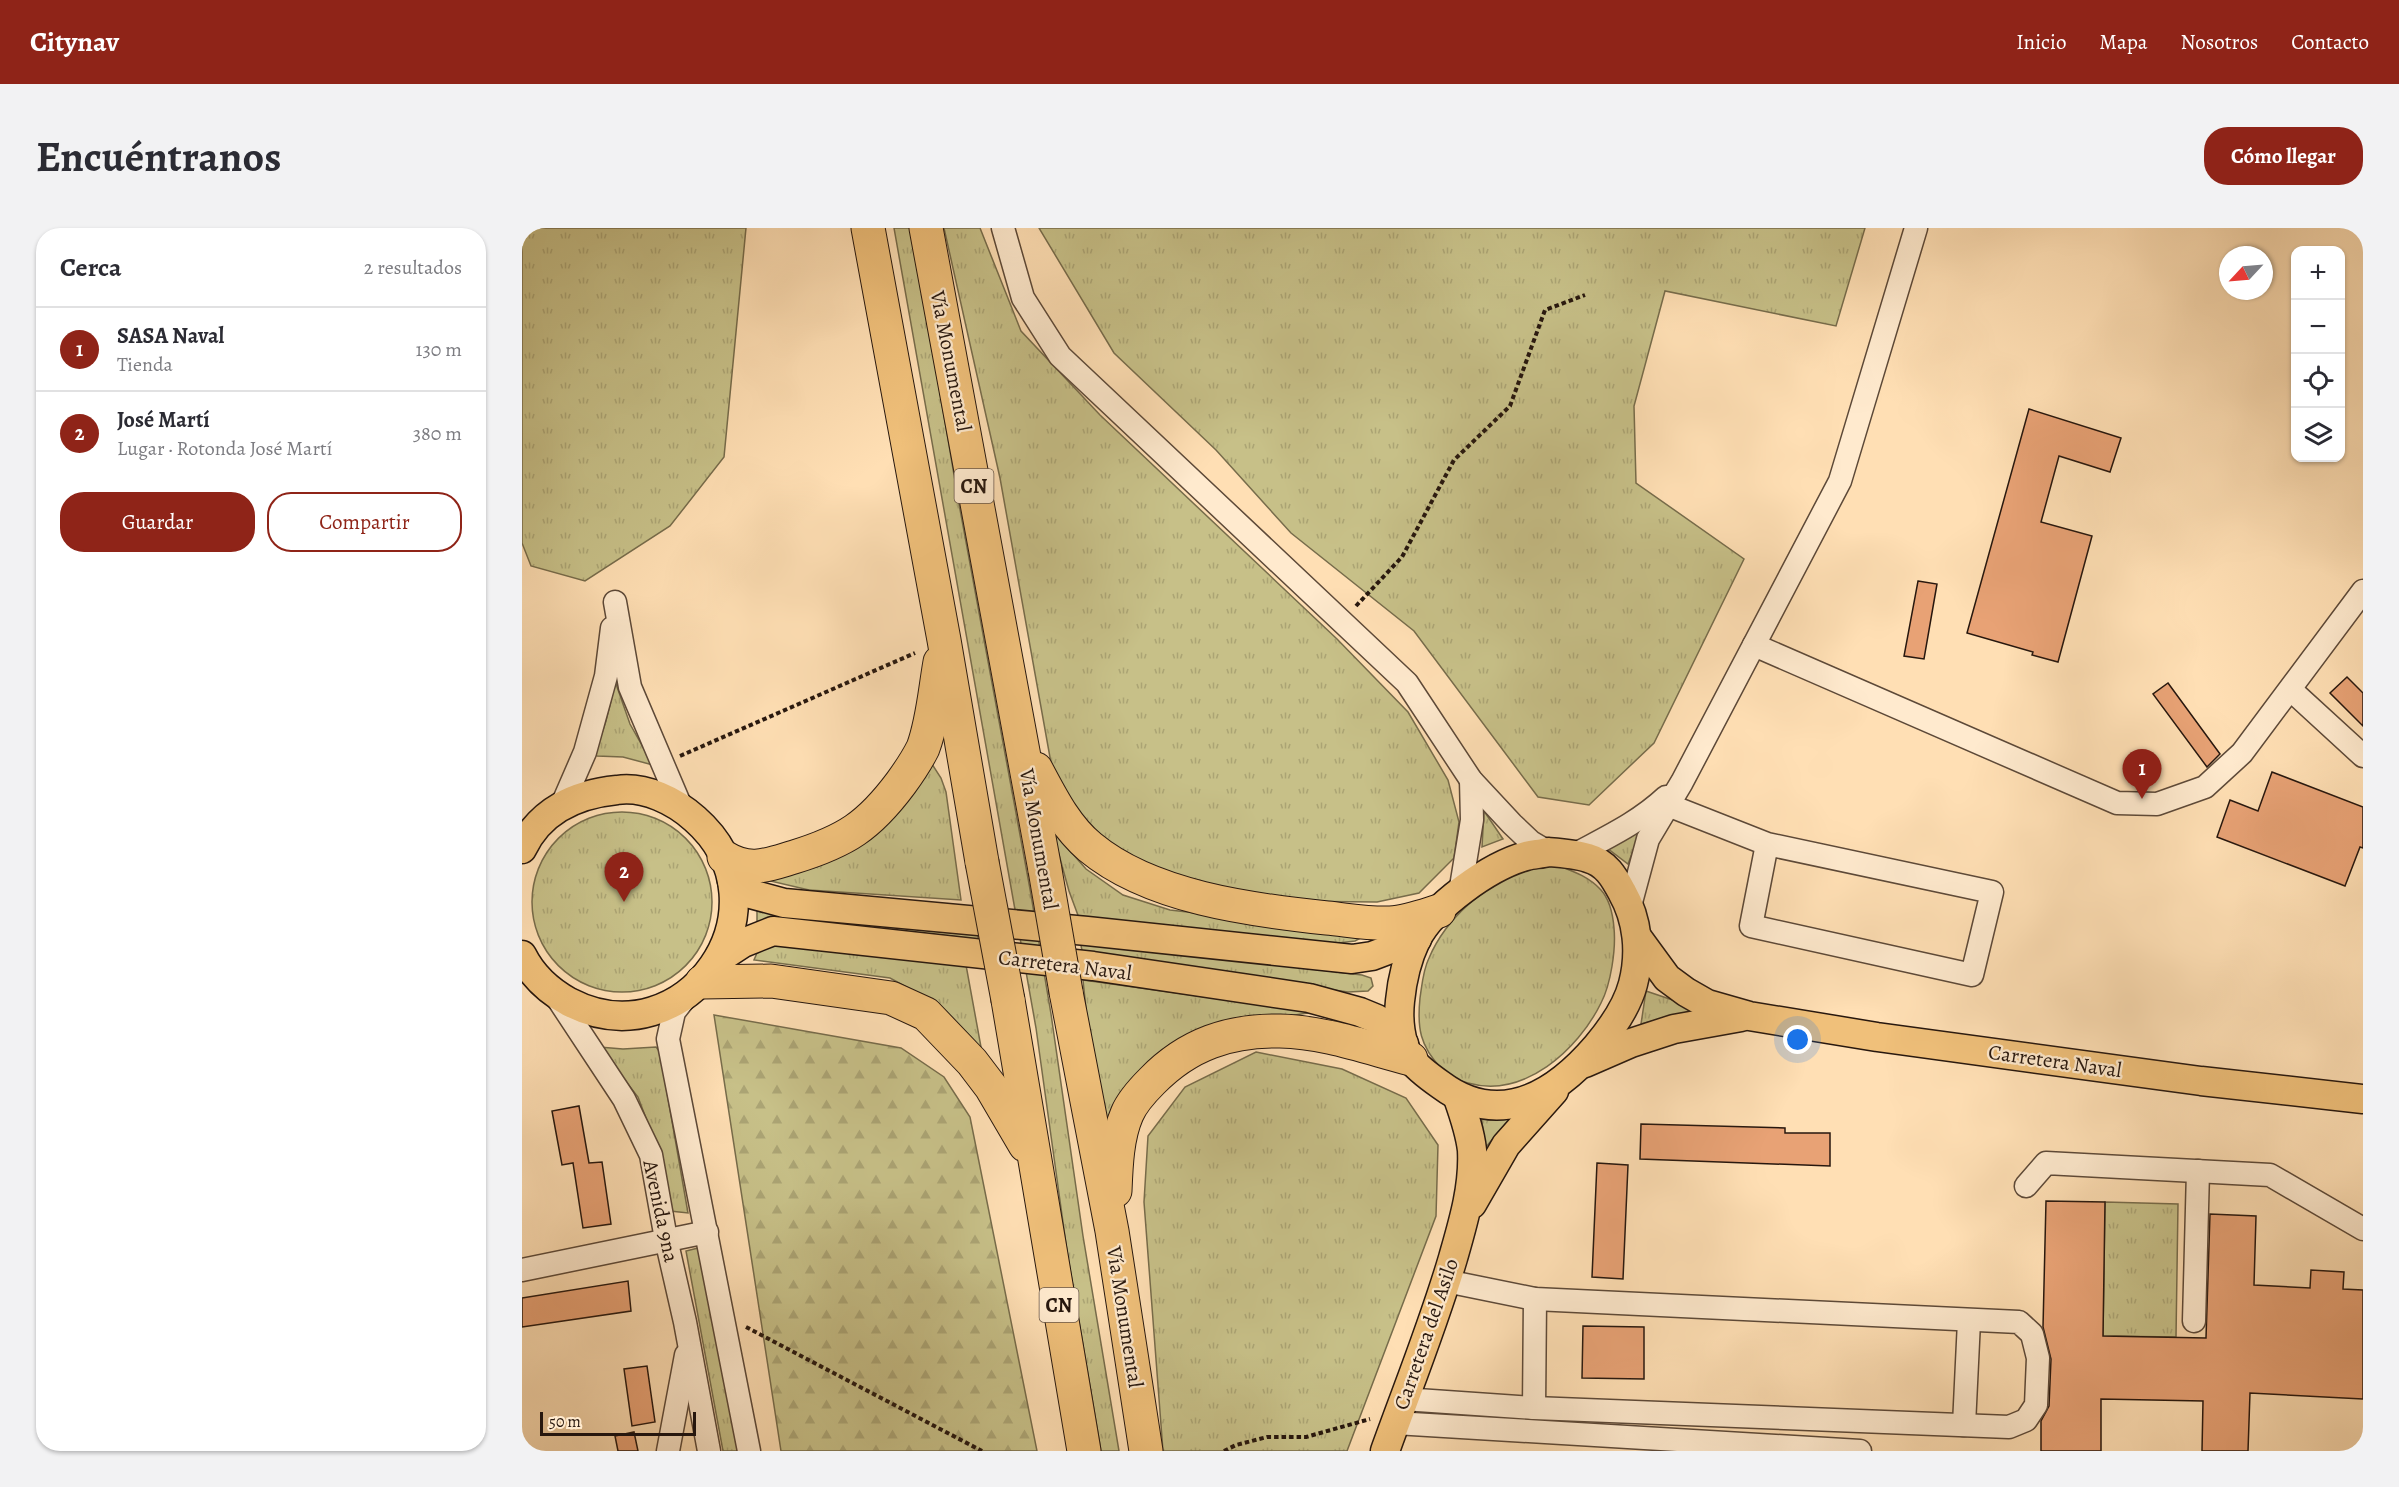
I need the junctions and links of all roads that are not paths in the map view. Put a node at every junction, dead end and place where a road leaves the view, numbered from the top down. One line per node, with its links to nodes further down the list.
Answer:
1 (868, 228): 6 (highway, CN)
2 (926, 228): 9 (highway, Vía Monumental / CN)
3 (1003, 228): 11 (street)
4 (1916, 228): 7 (street)
5 (2363, 591): 8 (street)
6 (944, 640): 19 (highway); 32 (highway, CN, bridge)
7 (1754, 645): 8 (street); 12 (street)
8 (2291, 690): 10 (street)
9 (1022, 744): 20 (highway); 37 (highway, Vía Monumental / CN, bridge)
10 (2363, 756)
11 (1471, 780): 18 (street); 20 (street)
12 (1682, 782): 13 (street); 18 (street)
13 (1668, 806): 16 (street); 21 (street)
14 (681, 807): 15 (main road); 15 (street); 19 (main road)
15 (545, 812): 17 (main road)
16 (1767, 844): 16 (street)
17 (522, 849)
18 (1561, 854): 20 (main road); 21 (main road)
19 (728, 869): 23 (main road, Carretera Naval); 25 (main road)
20 (1449, 902): 23 (main road)
21 (1630, 906): 22 (main road)
22 (1637, 937): 27 (main road, Carretera Naval); 29 (main road, Carretera del Asilo)
23 (1417, 939): 28 (main road)
24 (524, 963): 26 (main road, Carretera Naval)
25 (704, 978): 26 (main road, Carretera Naval); 28 (main road, Carretera Naval); 32 (highway); 38 (street, Avenida 9na)
26 (554, 993): 39 (street, Avenida 9na)
27 (1749, 1016): 29 (main road, Carretera Naval); 31 (main road, Carretera Naval)
28 (1407, 1051): 30 (main road, Carretera Naval); 37 (highway)
29 (1571, 1073): 30 (main road); 35 (main road, Carretera del Asilo)
30 (1458, 1098): 35 (main road, Carretera del Asilo)
31 (2363, 1099)
32 (1034, 1160): 53 (highway, CN)
33 (2198, 1171): 34 (street); 36 (street); 44 (street)
34 (2026, 1186)
35 (1465, 1216): 41 (main road, Carretera del Asilo)
36 (2363, 1229)
37 (1112, 1231): 54 (highway, Vía Monumental / CN)
38 (707, 1232): 39 (street); 52 (street, Avenida 9na)
39 (666, 1239): 40 (street); 45 (street, Avenida 9na)
40 (522, 1270)
41 (1446, 1281): 42 (street); 47 (main road, Carretera del Asilo)
42 (1535, 1299): 43 (street); 46 (street)
43 (1969, 1321): 48 (street); 48 (street)
44 (2194, 1321)
45 (689, 1341): 50 (street); 51 (street, Avenida 9na)
46 (1534, 1408): 47 (street); 48 (street)
47 (1399, 1410): 49 (street); 55 (main road, Carretera del Asilo)
48 (1964, 1425)
49 (1714, 1447): 56 (street)
50 (668, 1451)
51 (709, 1451)
52 (749, 1451)
53 (1084, 1451)
54 (1146, 1451)
55 (1385, 1451)
56 (1860, 1451)

